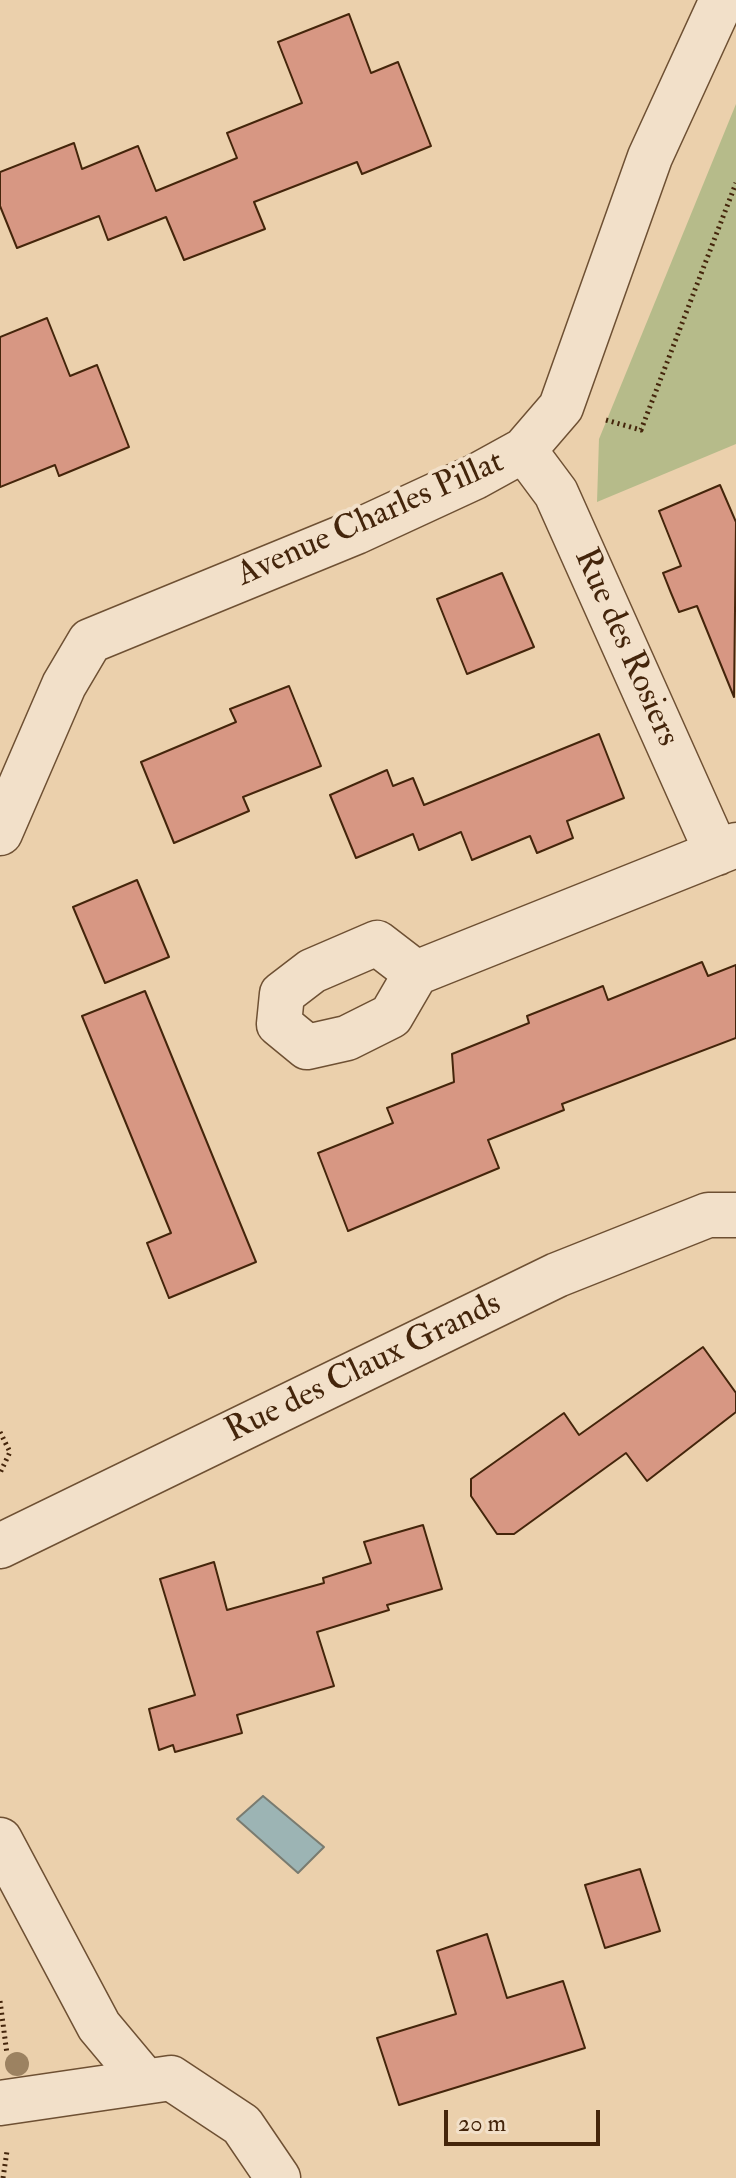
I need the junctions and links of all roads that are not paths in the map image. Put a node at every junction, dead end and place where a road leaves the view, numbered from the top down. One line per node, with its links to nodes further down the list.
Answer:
1 (722, 0): 2 (street, Avenue Charles Pillat)
2 (524, 450): 3 (street, Avenue Charles Pillat); 4 (street, Rue des Rosiers)
3 (0, 833)
4 (726, 849): 5 (street, Rue des Rosiers)
5 (416, 973)
6 (736, 1215): 7 (street, Rue des Claux Grands)
7 (4, 1541)
8 (0, 1840): 9 (street)
9 (145, 2081): 10 (street); 11 (street)
10 (0, 2103)
11 (278, 2178)

